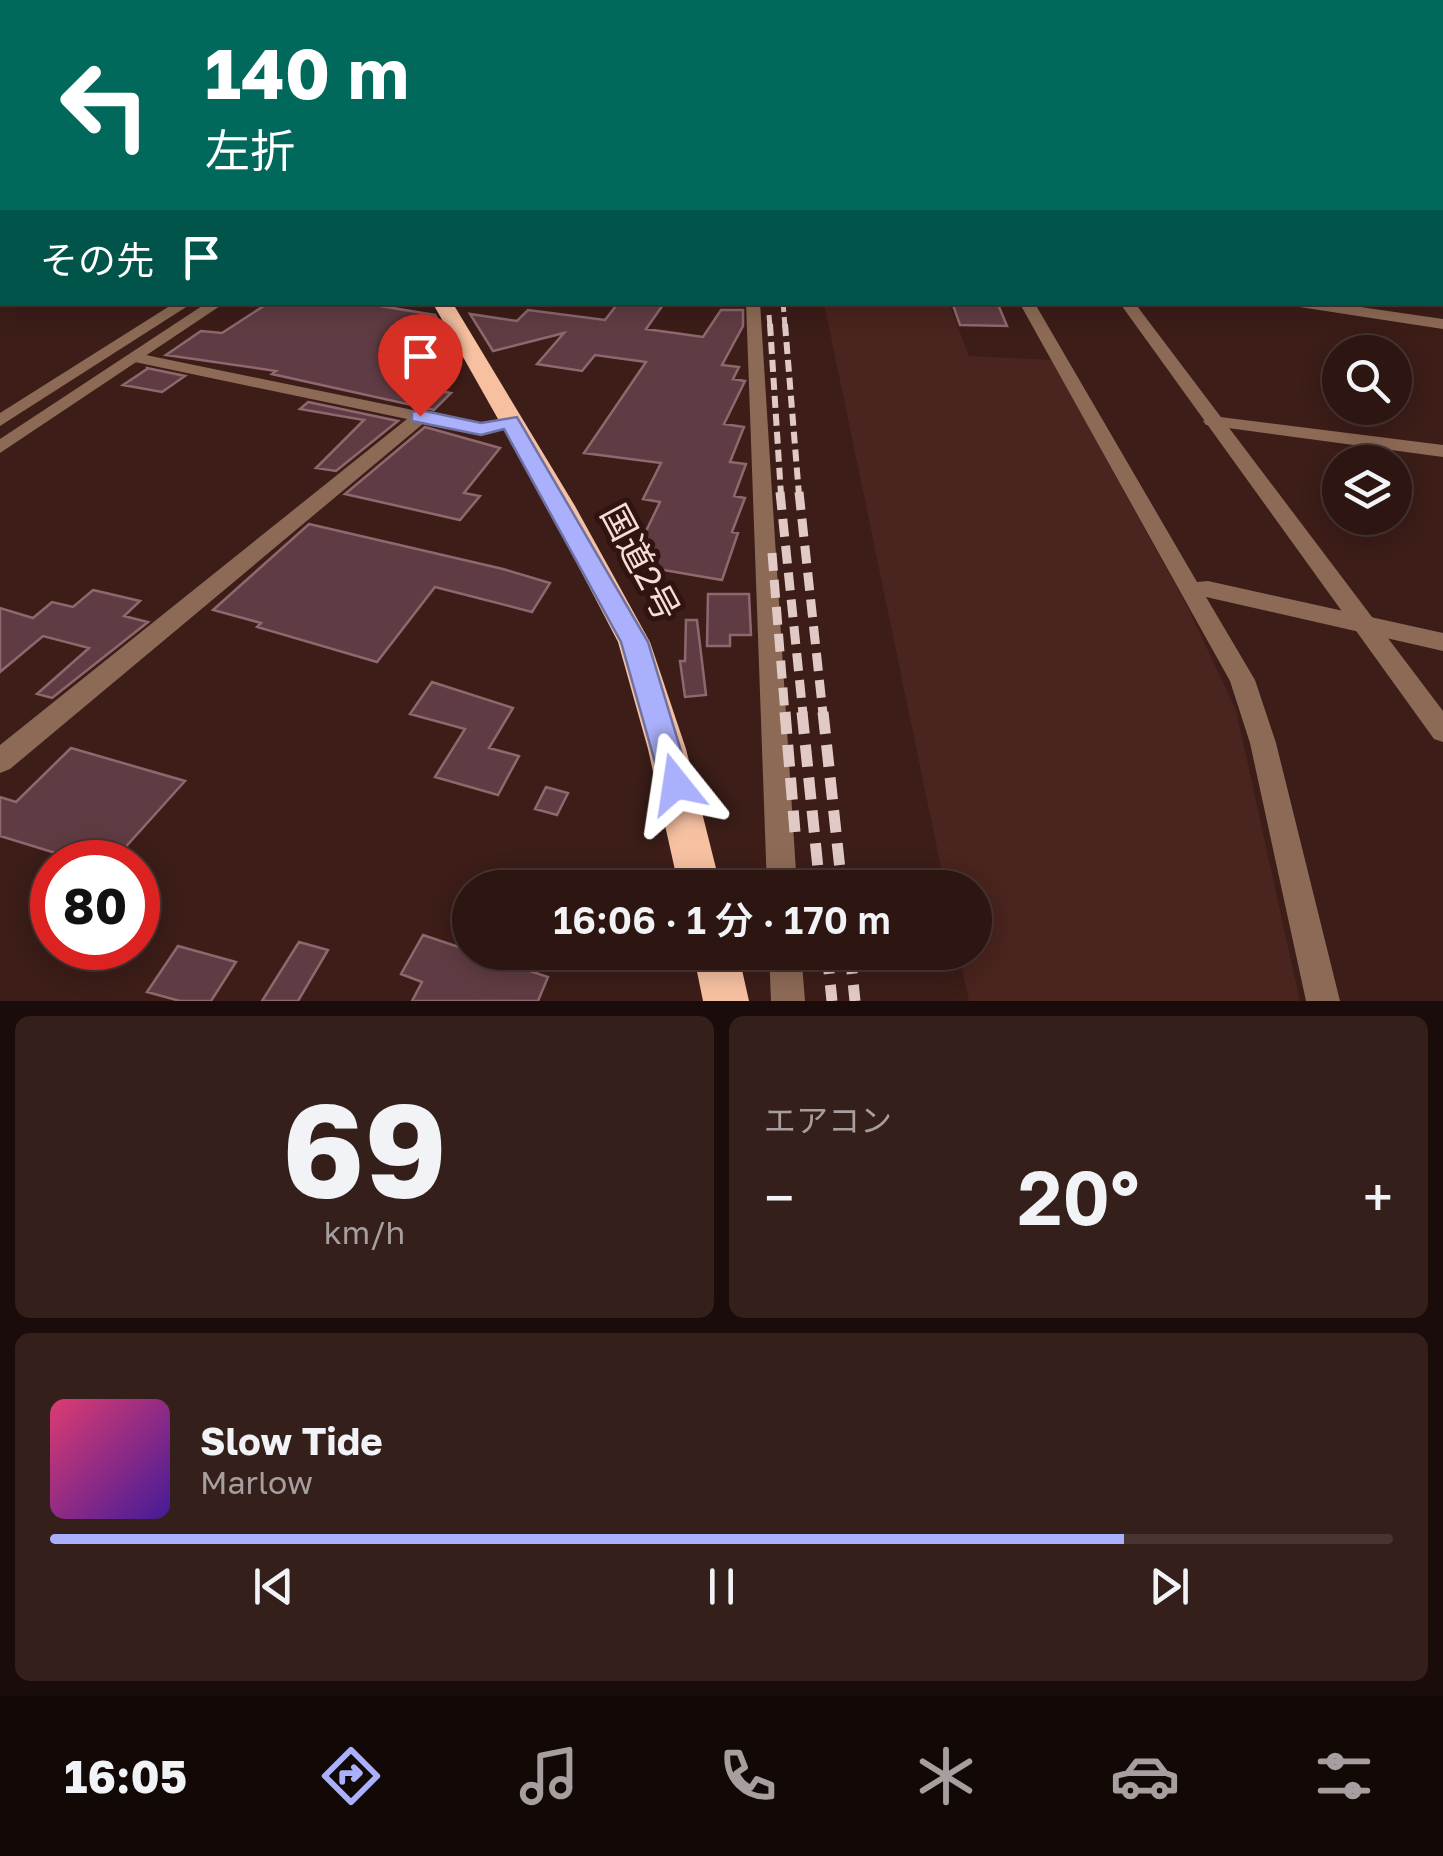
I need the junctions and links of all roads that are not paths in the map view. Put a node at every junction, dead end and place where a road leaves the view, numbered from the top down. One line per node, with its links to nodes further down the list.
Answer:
1 (181, 305): 11 (street)
2 (216, 305): 9 (street)
3 (444, 305): 13 (highway, 国道2号)
4 (753, 305): 22 (street)
5 (1028, 305): 16 (street)
6 (1128, 305): 12 (street)
7 (1313, 305): 8 (street)
8 (1443, 324)
9 (136, 358): 10 (street); 14 (street)
10 (420, 416): 13 (street); 20 (street)
11 (0, 421)
12 (1212, 421): 15 (street); 17 (street)
13 (510, 422): 21 (highway, 国道2号)
14 (0, 447)
15 (1443, 452)
16 (1194, 590): 17 (street); 27 (street)
17 (1364, 626): 18 (street); 19 (street)
18 (1443, 642)
19 (1443, 732)
20 (0, 761)
21 (696, 870)
22 (781, 870)
23 (719, 970): 25 (highway)
24 (787, 970): 26 (street)
25 (726, 1001)
26 (788, 1001)
27 (1323, 1001)

